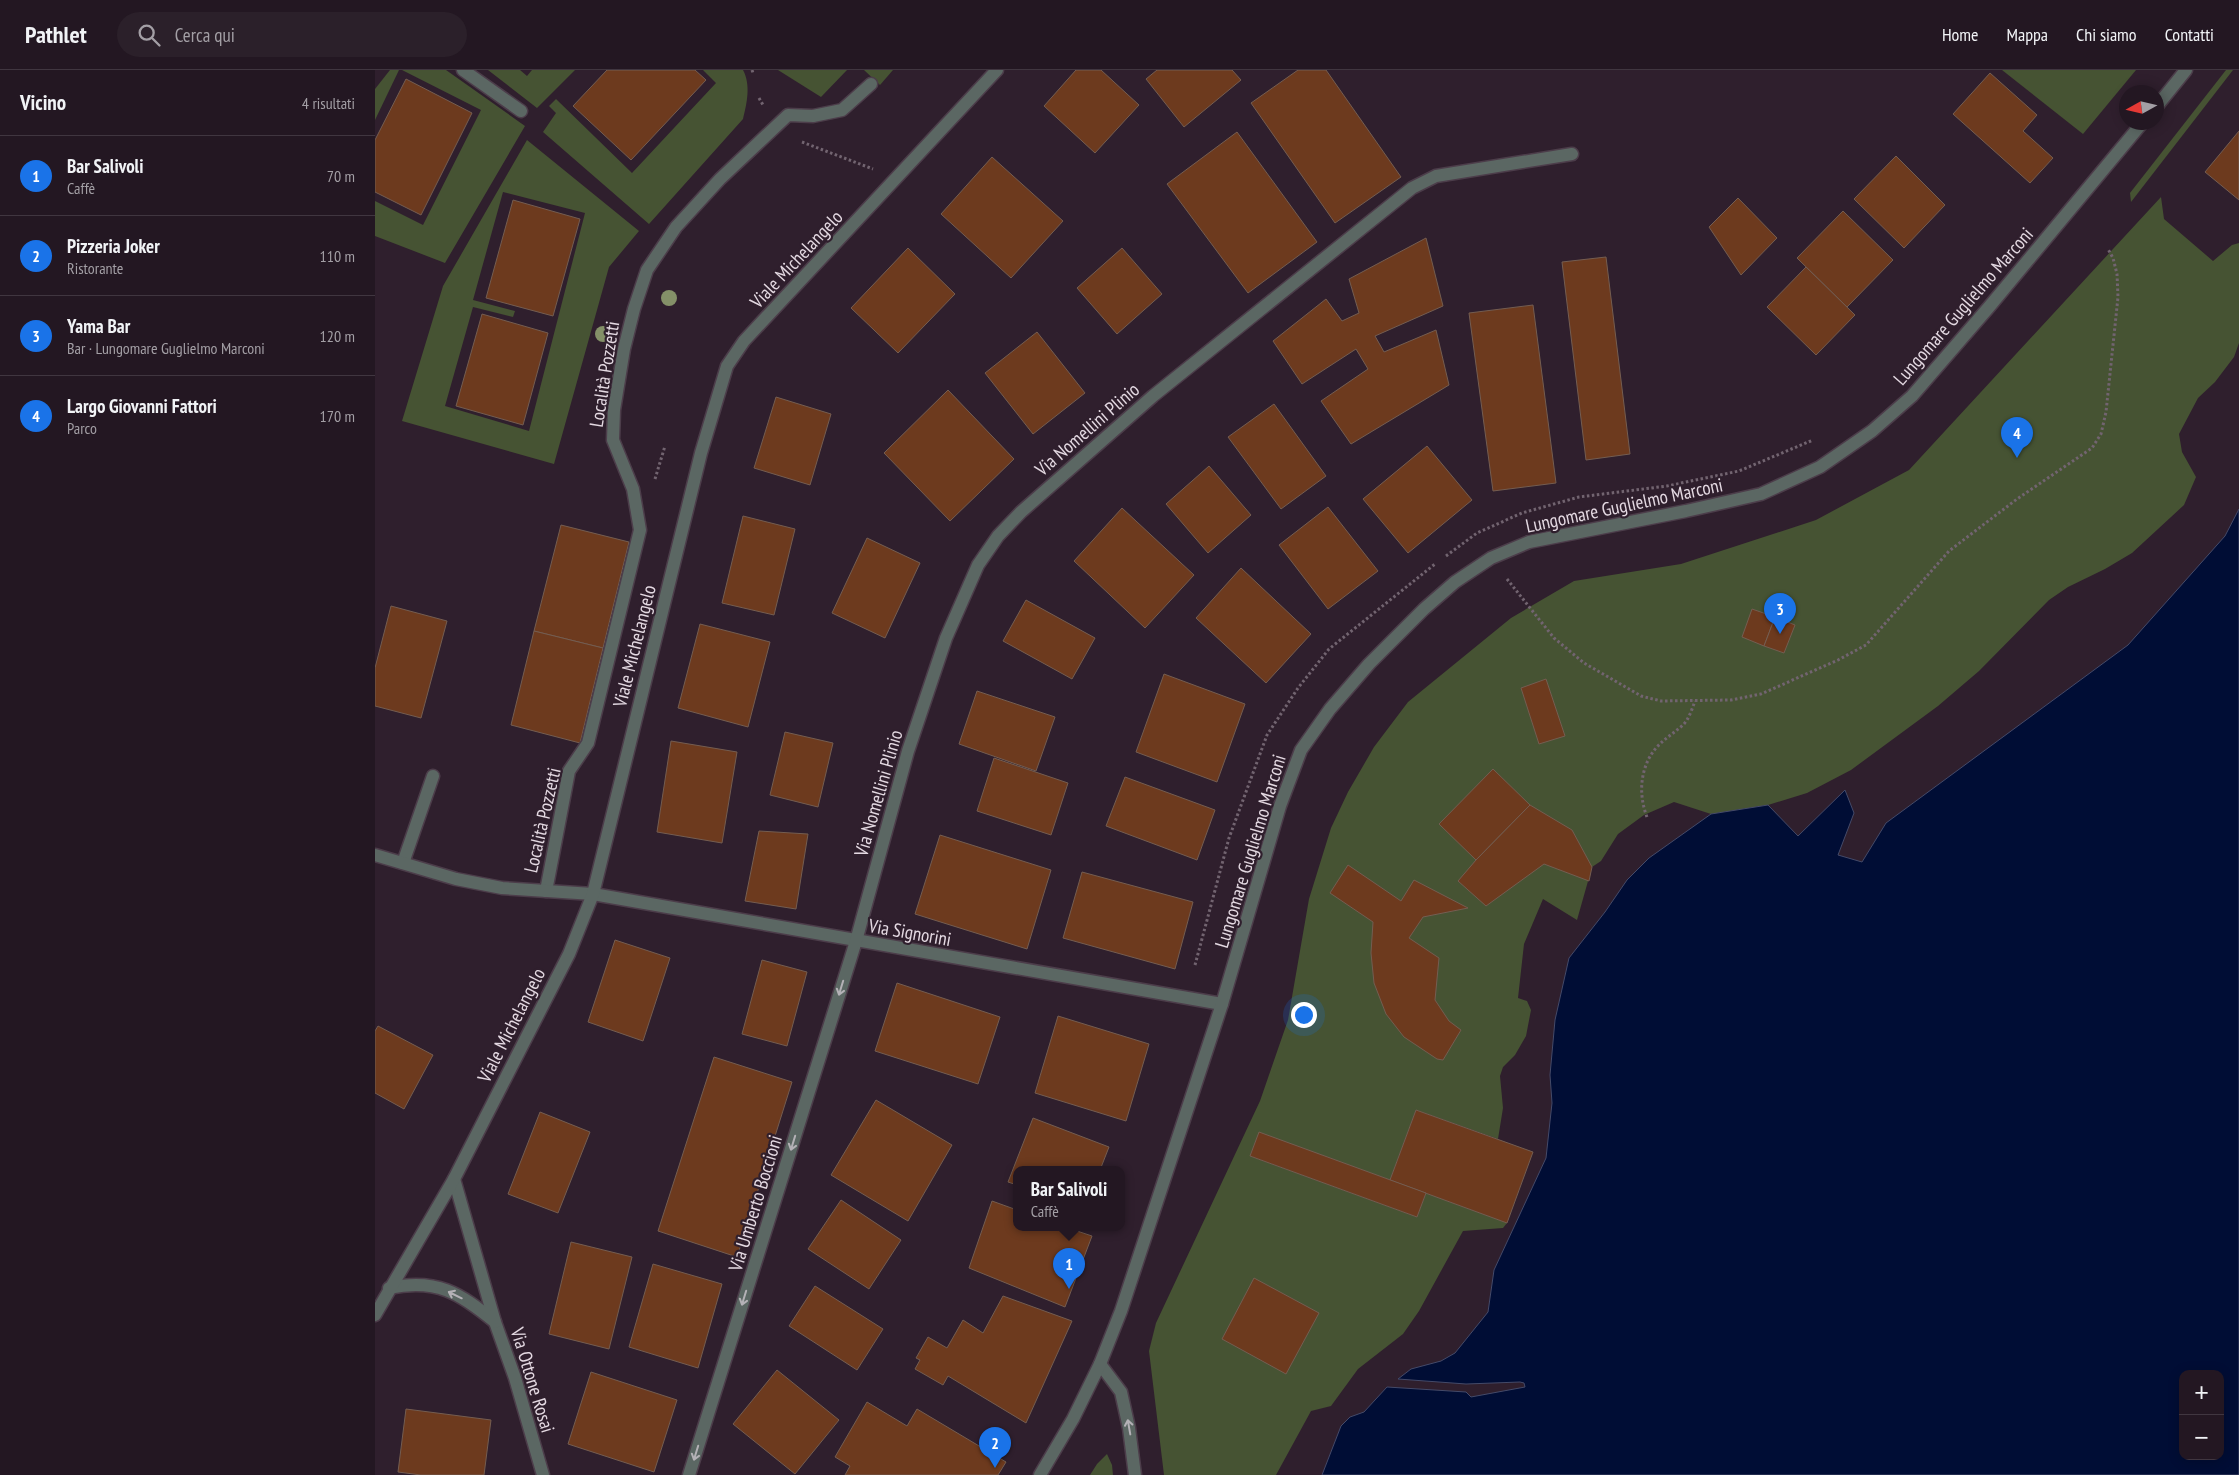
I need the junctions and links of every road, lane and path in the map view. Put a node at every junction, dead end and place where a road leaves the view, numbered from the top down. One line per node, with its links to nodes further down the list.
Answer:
1 (463, 70): 6 (street)
2 (997, 70): 21 (street, Viale Michelangelo)
3 (2187, 70): 5 (street)
4 (871, 84): 20 (street, Località Pozzetti)
5 (2164, 98)
6 (521, 111)
7 (2136, 130): 14 (street, Lungomare Guglielmo Marconi)
8 (800, 141): 10 (path)
9 (1573, 154): 22 (street, Via Nomellini Plinio)
10 (874, 169)
11 (2108, 249): 15 (path)
12 (665, 446): 13 (path)
13 (654, 484)
14 (1491, 558): 15 (path); 23 (street, Lungomare Guglielmo Marconi)
15 (1695, 701): 17 (path)
16 (433, 776): 19 (street)
17 (1647, 817)
18 (375, 855): 19 (street, Località Pozzetti)
19 (403, 863): 20 (street, Località Pozzetti)
20 (546, 891): 21 (street, Località Pozzetti)
21 (593, 894): 22 (street, Via Signorini); 24 (street, Viale Michelangelo)
22 (856, 941): 23 (street, Via Signorini); 30 (street, Via Umberto Boccioni, one-way to 30)
23 (1222, 1004): 28 (street, Lungomare Guglielmo Marconi)
24 (454, 1178): 25 (street, Viale Michelangelo); 27 (street)
25 (389, 1288): 26 (street, Viale Michelangelo); 27 (street, Via Ottone Rosai, one-way to 25)
26 (375, 1315)
27 (495, 1322): 29 (street, Via Ottone Rosai)
28 (1099, 1364): 31 (street, Lungomare Guglielmo Marconi); 32 (street, one-way to 28)
29 (543, 1475)
30 (689, 1475)
31 (1041, 1475)
32 (1135, 1475)

